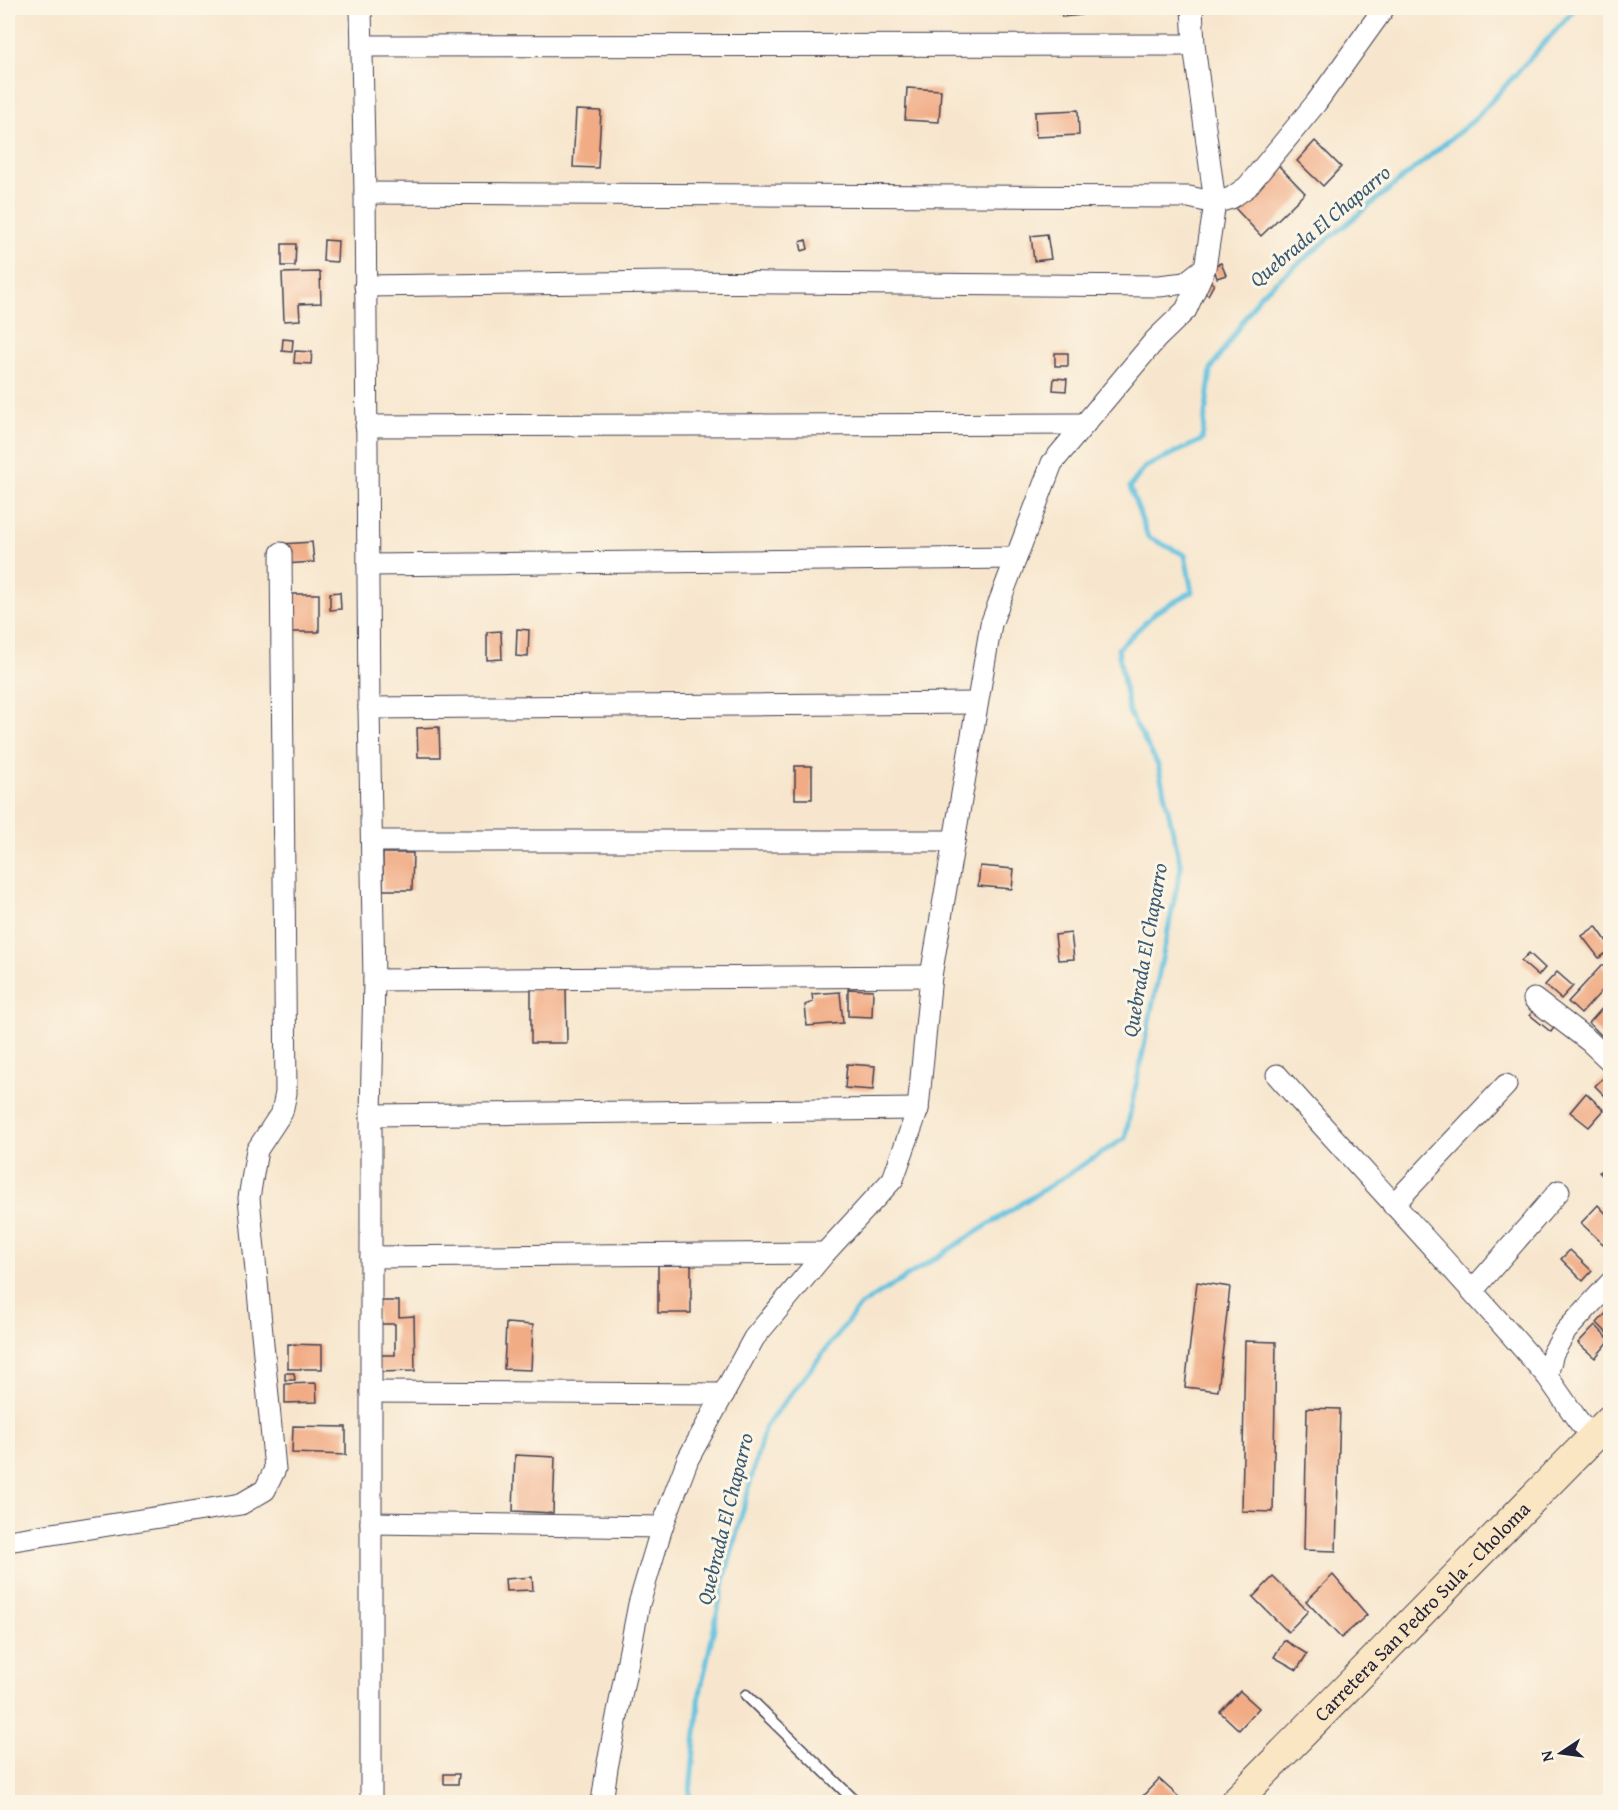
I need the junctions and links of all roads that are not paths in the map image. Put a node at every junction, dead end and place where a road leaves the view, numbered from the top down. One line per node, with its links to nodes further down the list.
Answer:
1 (361, 8): 5 (street)
2 (1192, 8): 4 (street)
3 (1384, 8): 7 (street)
4 (1194, 45): 5 (street); 7 (street)
5 (362, 46): 6 (street)
6 (365, 193): 7 (street); 9 (street)
7 (1215, 203): 8 (street)
8 (1205, 268): 9 (street); 10 (street)
9 (365, 286): 11 (street)
10 (1085, 424): 11 (street); 13 (street)
11 (366, 426): 14 (street)
12 (281, 553): 39 (street)
13 (1016, 558): 14 (street); 15 (street)
14 (368, 565): 16 (street)
15 (977, 704): 16 (street); 18 (street)
16 (369, 708): 17 (street)
17 (372, 841): 18 (street); 20 (street)
18 (954, 841): 19 (street)
19 (931, 976): 20 (street); 25 (street)
20 (374, 980): 26 (street)
21 (1534, 999): 22 (street)
22 (1611, 1061)
23 (1277, 1076): 28 (street)
24 (1506, 1085): 28 (street)
25 (918, 1109): 26 (street); 29 (street)
26 (371, 1115): 30 (street)
27 (1559, 1191): 32 (street)
28 (1393, 1205): 32 (street)
29 (825, 1253): 30 (street); 35 (street)
30 (371, 1257): 34 (street)
31 (1611, 1283): 33 (street)
32 (1473, 1290): 33 (street)
33 (1547, 1376): 36 (street)
34 (371, 1392): 35 (street); 37 (street)
35 (723, 1394): 38 (street)
36 (1602, 1429): 44 (main road, Carretera San Pedro Sula - Choloma)
37 (371, 1523): 38 (street); 41 (street)
38 (662, 1527): 42 (street)
39 (8, 1541)
40 (746, 1695): 43 (lane)
41 (371, 1803)
42 (602, 1803)
43 (856, 1803)
44 (1234, 1803)

